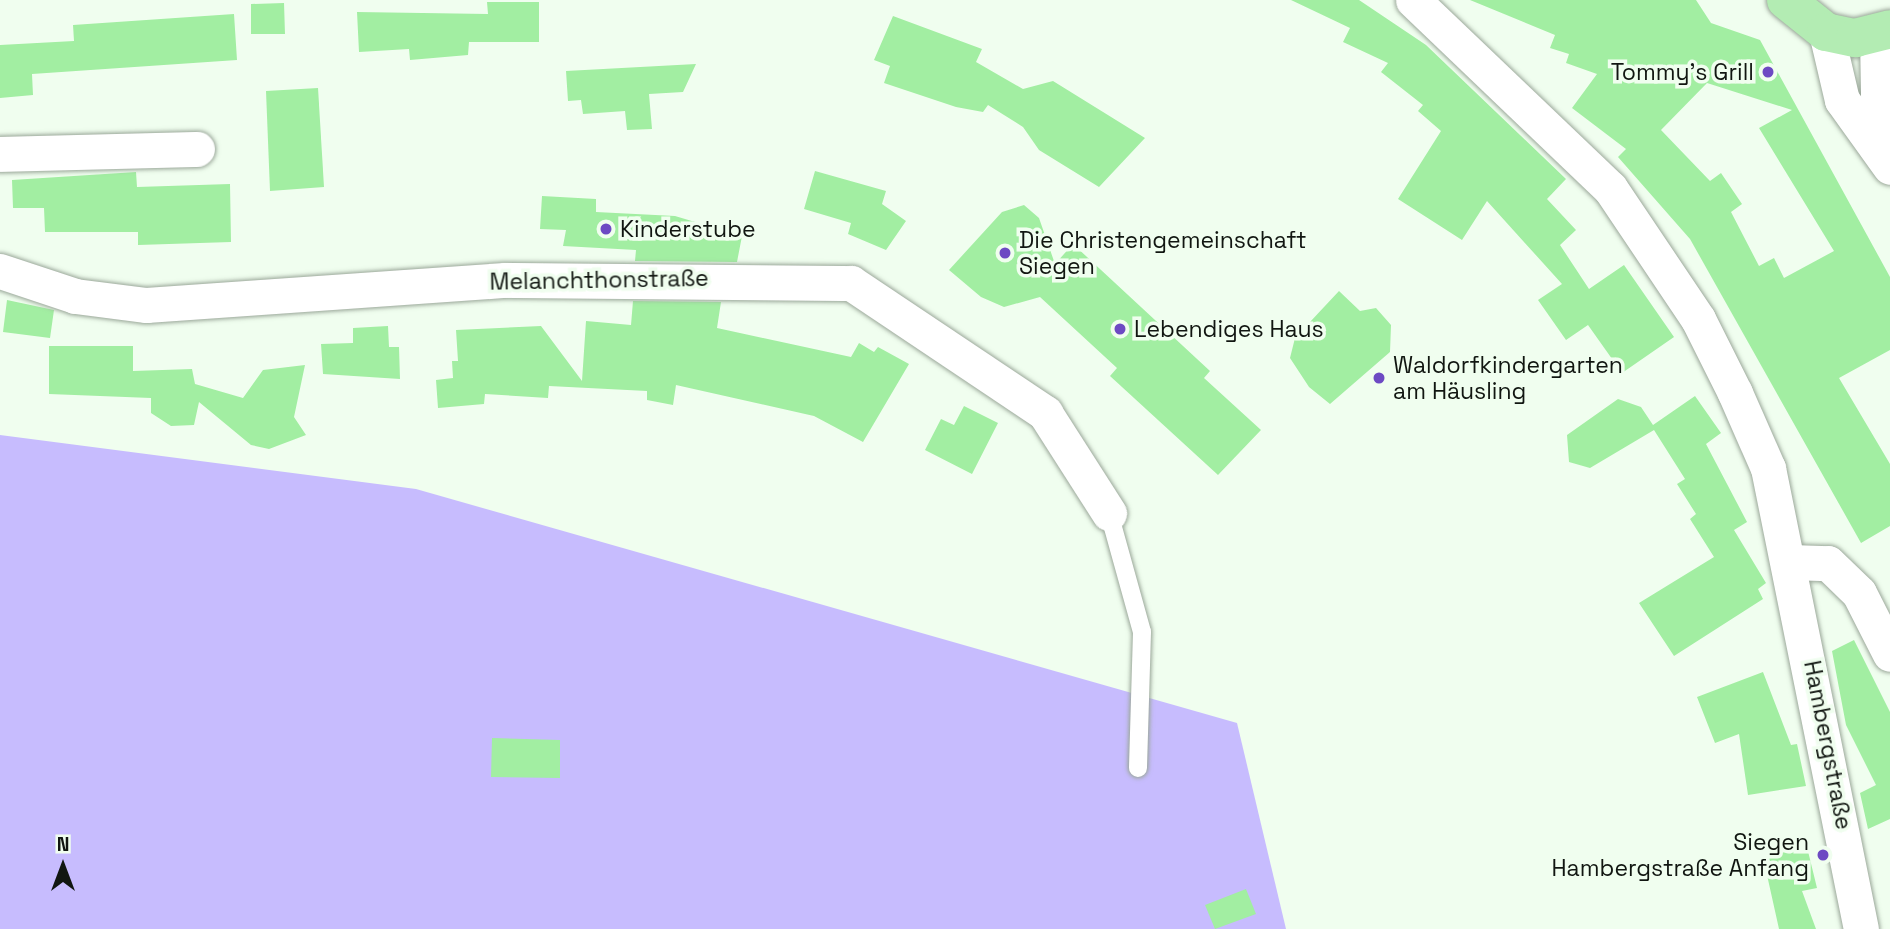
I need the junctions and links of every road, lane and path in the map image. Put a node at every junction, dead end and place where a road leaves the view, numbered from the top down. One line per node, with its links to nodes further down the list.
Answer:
1 (1413, 0): 11 (street, Hambergstraße)
2 (1786, 0): 3 (main road)
3 (1826, 32): 4 (main road); 8 (street)
4 (1884, 32): 5 (street)
5 (1890, 130)
6 (197, 149): 7 (street)
7 (0, 155)
8 (1890, 167)
9 (0, 271): 10 (street, Melanchthonstraße)
10 (1109, 513): 13 (lane)
11 (1790, 562): 12 (street); 14 (street, Hambergstraße)
12 (1890, 654)
13 (1138, 768)
14 (1861, 929)

